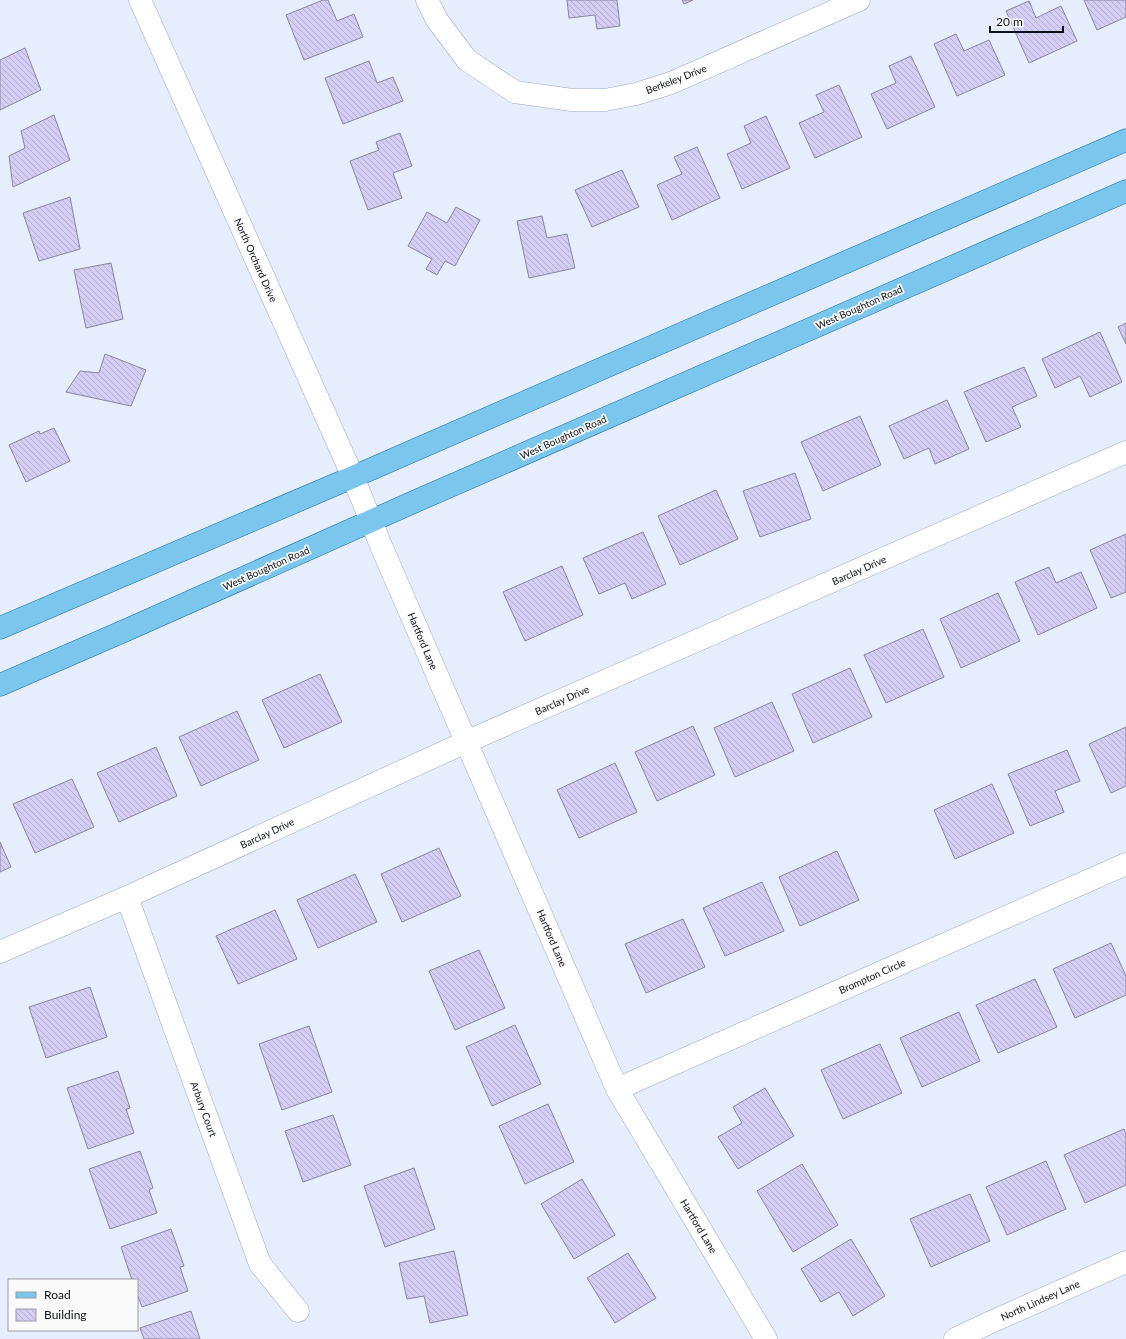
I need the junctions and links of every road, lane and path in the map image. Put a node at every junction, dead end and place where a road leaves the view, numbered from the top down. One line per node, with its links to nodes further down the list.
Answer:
1 (140, 0): 7 (street, North Orchard Drive)
2 (428, 0): 3 (street, Berkeley Drive)
3 (859, 0)
4 (1126, 140): 7 (main road)
5 (1126, 191): 8 (main road, West Boughton Road)
6 (1126, 452): 11 (street, Barclay Drive)
7 (353, 477): 8 (street, North Orchard Drive); 9 (main road)
8 (371, 521): 10 (main road, West Boughton Road); 11 (street, Hartford Lane)
9 (0, 628)
10 (0, 685)
11 (466, 742): 13 (street, Barclay Drive); 15 (street, Hartford Lane)
12 (1126, 864): 15 (street, Brompton Circle)
13 (127, 897): 14 (street, Barclay Drive); 17 (street, Arbury Court)
14 (0, 952)
15 (617, 1089): 18 (street, Hartford Lane)
16 (1126, 1262): 19 (street, North Lindsey Lane)
17 (298, 1311)
18 (766, 1339)
19 (955, 1339)

